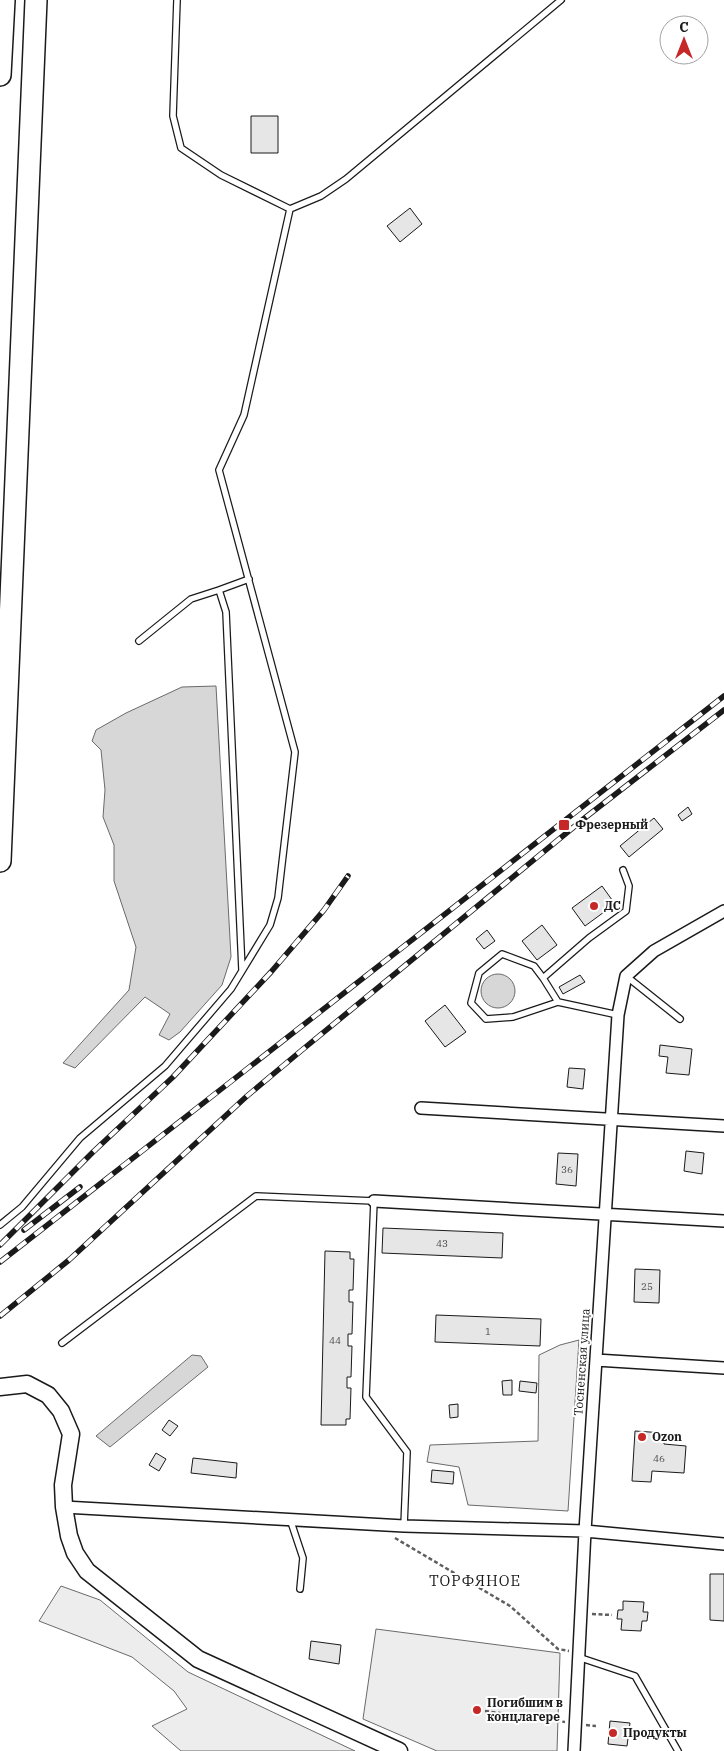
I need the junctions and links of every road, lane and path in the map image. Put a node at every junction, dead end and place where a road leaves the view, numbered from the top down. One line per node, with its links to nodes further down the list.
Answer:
1 (4, 0): 5 (highway)
2 (36, 0): 10 (highway)
3 (177, 0): 6 (lane)
4 (562, 0): 6 (lane)
5 (0, 75)
6 (290, 209): 7 (lane)
7 (249, 579): 8 (lane); 13 (lane)
8 (219, 590): 9 (lane); 13 (lane)
9 (139, 641)
10 (0, 861)
11 (623, 870): 15 (lane)
12 (724, 910): 14 (street)
13 (242, 970): 25 (lane)
14 (626, 976): 17 (street, Тосненская улица); 18 (lane)
15 (543, 978): 16 (lane); 16 (lane)
16 (558, 1002): 17 (lane)
17 (618, 1014): 20 (street, Тосненская улица)
18 (680, 1019)
19 (421, 1108): 20 (street)
20 (611, 1119): 21 (street); 23 (street, Тосненская улица)
21 (724, 1126)
22 (374, 1201): 23 (street); 26 (lane); 32 (lane)
23 (605, 1215): 24 (street); 27 (street, Тосненская улица)
24 (724, 1221)
25 (0, 1225)
26 (62, 1343)
27 (596, 1360): 28 (street); 33 (street, Тосненская улица)
28 (724, 1368)
29 (0, 1387): 30 (street)
30 (64, 1507): 31 (street); 43 (street)
31 (290, 1519): 32 (street); 36 (lane)
32 (404, 1526): 33 (street)
33 (585, 1531): 35 (street); 40 (street, Тосненская улица)
34 (394, 1538): 39 (path)
35 (724, 1544)
36 (300, 1588)
37 (596, 1614): 38 (path)
38 (612, 1615)
39 (567, 1651)
40 (578, 1657): 44 (street, Тосненская улица); 45 (lane)
41 (485, 1711): 42 (path)
42 (564, 1721)
43 (399, 1751)
44 (574, 1751)
45 (678, 1751)

